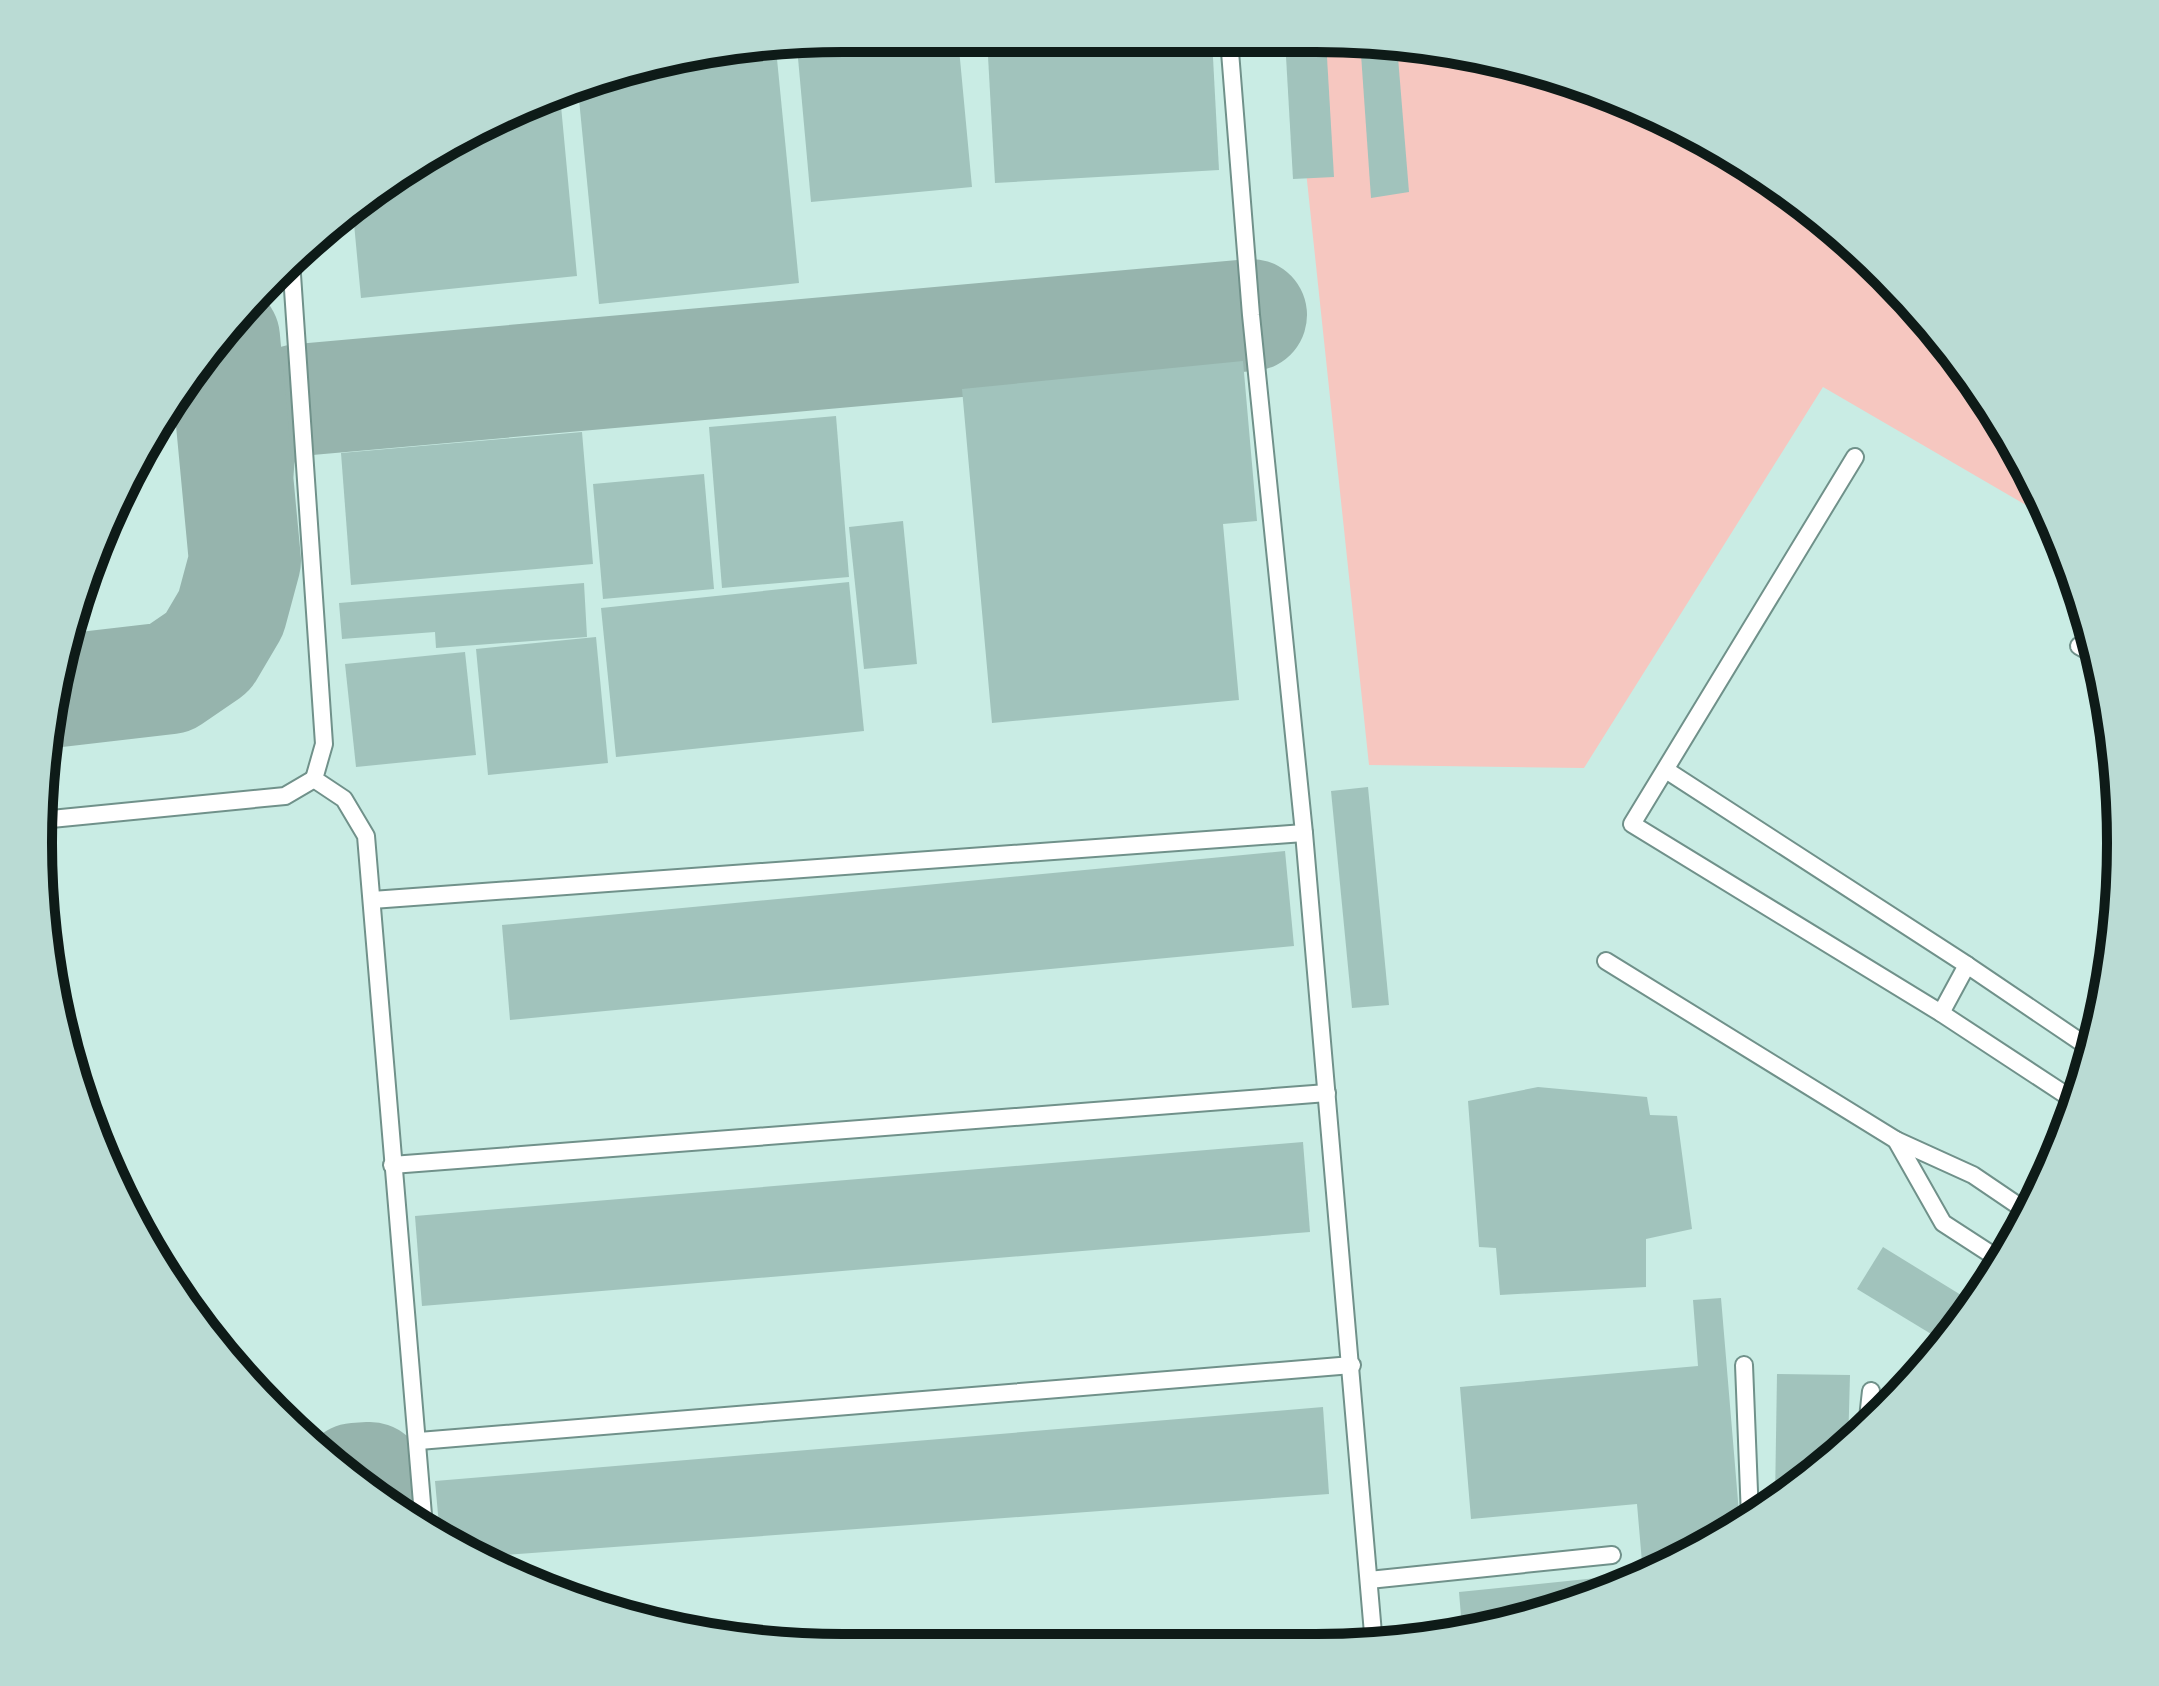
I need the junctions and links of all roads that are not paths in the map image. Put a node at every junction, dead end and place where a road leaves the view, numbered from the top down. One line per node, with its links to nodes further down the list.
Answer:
1 (1230, 52): 9 (lane)
2 (292, 276): 7 (lane)
3 (1855, 457): 6 (lane)
4 (2079, 646): 5 (lane)
5 (2082, 648)
6 (1666, 770): 12 (lane); 13 (lane)
7 (314, 779): 8 (lane); 10 (lane)
8 (53, 819)
9 (1304, 833): 10 (lane); 15 (lane)
10 (372, 900): 18 (lane)
11 (1606, 961): 17 (lane)
12 (1967, 965): 13 (lane); 14 (lane)
13 (1941, 1013): 16 (lane)
14 (2081, 1042)
15 (1327, 1093): 18 (lane); 21 (lane)
16 (2066, 1095)
17 (1896, 1140): 19 (lane); 20 (lane)
18 (392, 1165): 25 (lane)
19 (2018, 1206)
20 (1991, 1254)
21 (1352, 1365): 25 (lane); 29 (lane)
22 (1744, 1365): 26 (lane)
23 (1871, 1391): 24 (lane)
24 (1869, 1408)
25 (419, 1441): 27 (lane)
26 (1750, 1504)
27 (423, 1513)
28 (1612, 1555): 29 (lane)
29 (1369, 1580): 30 (lane)
30 (1373, 1632)

